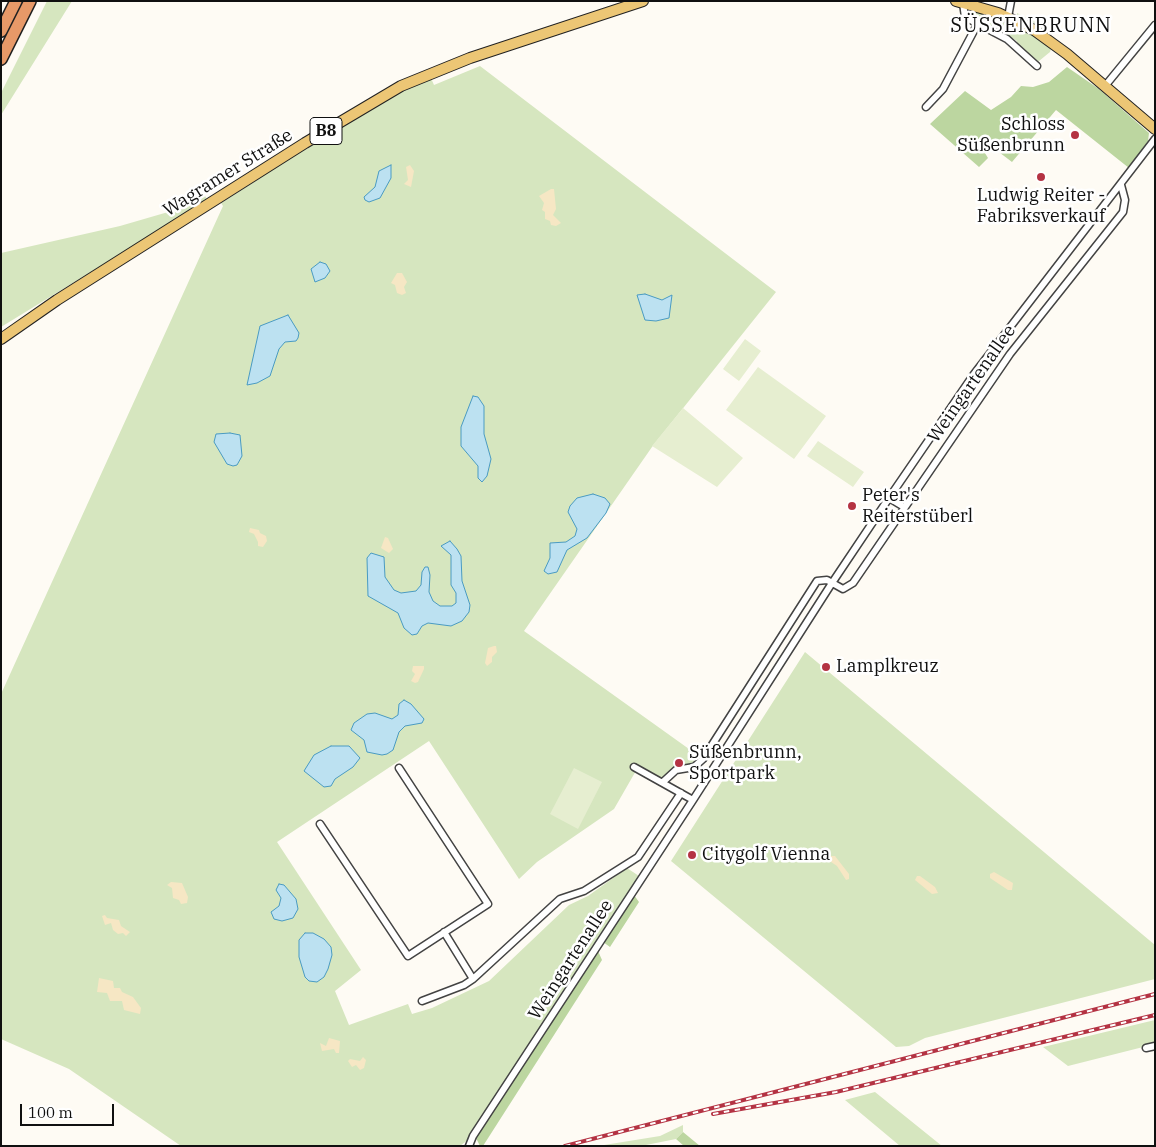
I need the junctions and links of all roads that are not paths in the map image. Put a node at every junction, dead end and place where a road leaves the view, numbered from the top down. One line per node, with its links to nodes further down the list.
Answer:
1 (16, 1): 9 (highway)
2 (30, 1): 10 (highway)
3 (643, 1): 17 (main road, Wagramer Straße / B8)
4 (1011, 1): 6 (street)
5 (960, 2): 6 (main road); 7 (street)
6 (1008, 17): 12 (main road)
7 (977, 24): 11 (street); 13 (street)
8 (1155, 25): 12 (street)
9 (1, 31)
10 (1, 59)
11 (1037, 66)
12 (1105, 86): 14 (main road)
13 (926, 107)
14 (1155, 129)
15 (1155, 139): 16 (street, Weingartenallee)
16 (1122, 185): 20 (street, Weingartenallee); 21 (street, Weingartenallee)
17 (36, 314): 18 (main road, Wagramer Straße / B8); 19 (main road, Wagramer Straße / B8)
18 (1, 332)
19 (1, 339)
20 (889, 498): 21 (street); 22 (street, Weingartenallee)
21 (904, 507): 22 (street, Weingartenallee)
22 (832, 583): 23 (street, Weingartenallee); 24 (street, Weingartenallee)
23 (788, 628): 24 (street); 27 (street, Weingartenallee)
24 (799, 635): 29 (street, Weingartenallee)
25 (634, 767): 27 (street)
26 (399, 768): 31 (street)
27 (663, 782): 28 (street)
28 (681, 793): 29 (street); 32 (street, Weingartenallee)
29 (693, 800): 36 (street, Weingartenallee)
30 (320, 824): 31 (street)
31 (444, 932): 32 (street)
32 (473, 979): 33 (street, Weingartenallee)
33 (422, 1001)
34 (1155, 1046): 35 (street)
35 (1146, 1048)
36 (469, 1146)

